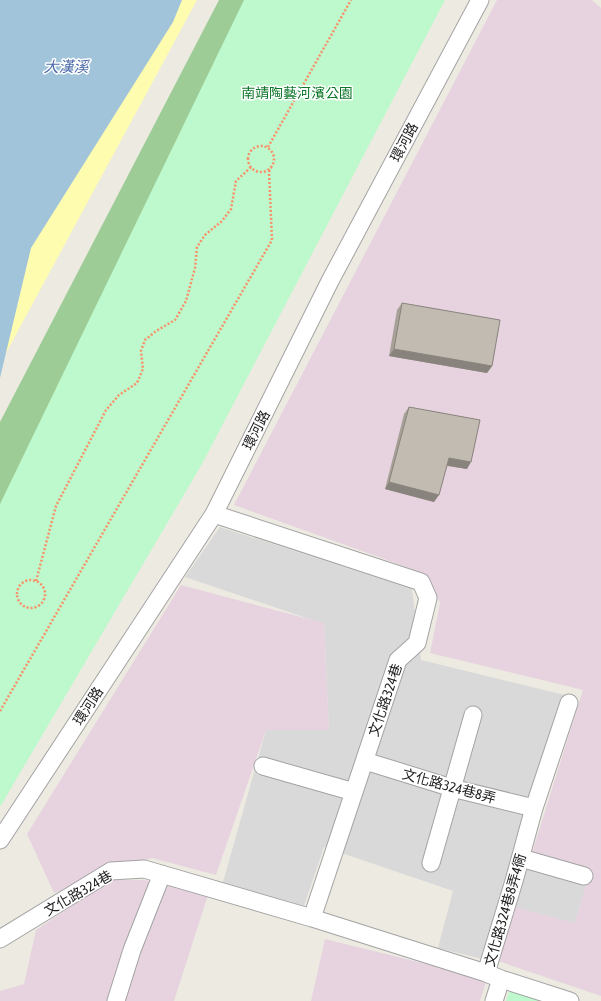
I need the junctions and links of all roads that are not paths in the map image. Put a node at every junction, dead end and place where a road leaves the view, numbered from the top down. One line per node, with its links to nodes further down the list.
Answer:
1 (480, 0): 2 (street, 環河路)
2 (214, 514): 5 (street, 文化路324巷); 10 (street, 環河路)
3 (569, 703): 9 (street, 文化路324巷8弄4衕)
4 (473, 715): 7 (street)
5 (364, 761): 7 (street, 文化路324巷8弄); 8 (street, 文化路324巷)
6 (263, 766): 8 (street)
7 (452, 788): 9 (street, 文化路324巷8弄); 12 (street)
8 (354, 792): 15 (street, 文化路324巷)
9 (534, 808): 11 (street, 文化路324巷8弄4衕)
10 (0, 840)
11 (521, 858): 14 (street); 17 (street, 文化路324巷8弄4衕)
12 (431, 863)
13 (162, 874): 15 (street, 文化路324巷); 16 (street, 文化路324巷); 18 (street)
14 (584, 876)
15 (312, 918): 17 (street, 文化路324巷)
16 (0, 939)
17 (493, 976): 19 (street); 20 (street, 文化路324巷8弄4衕)
18 (116, 1001)
19 (494, 1001)
20 (570, 1001)

